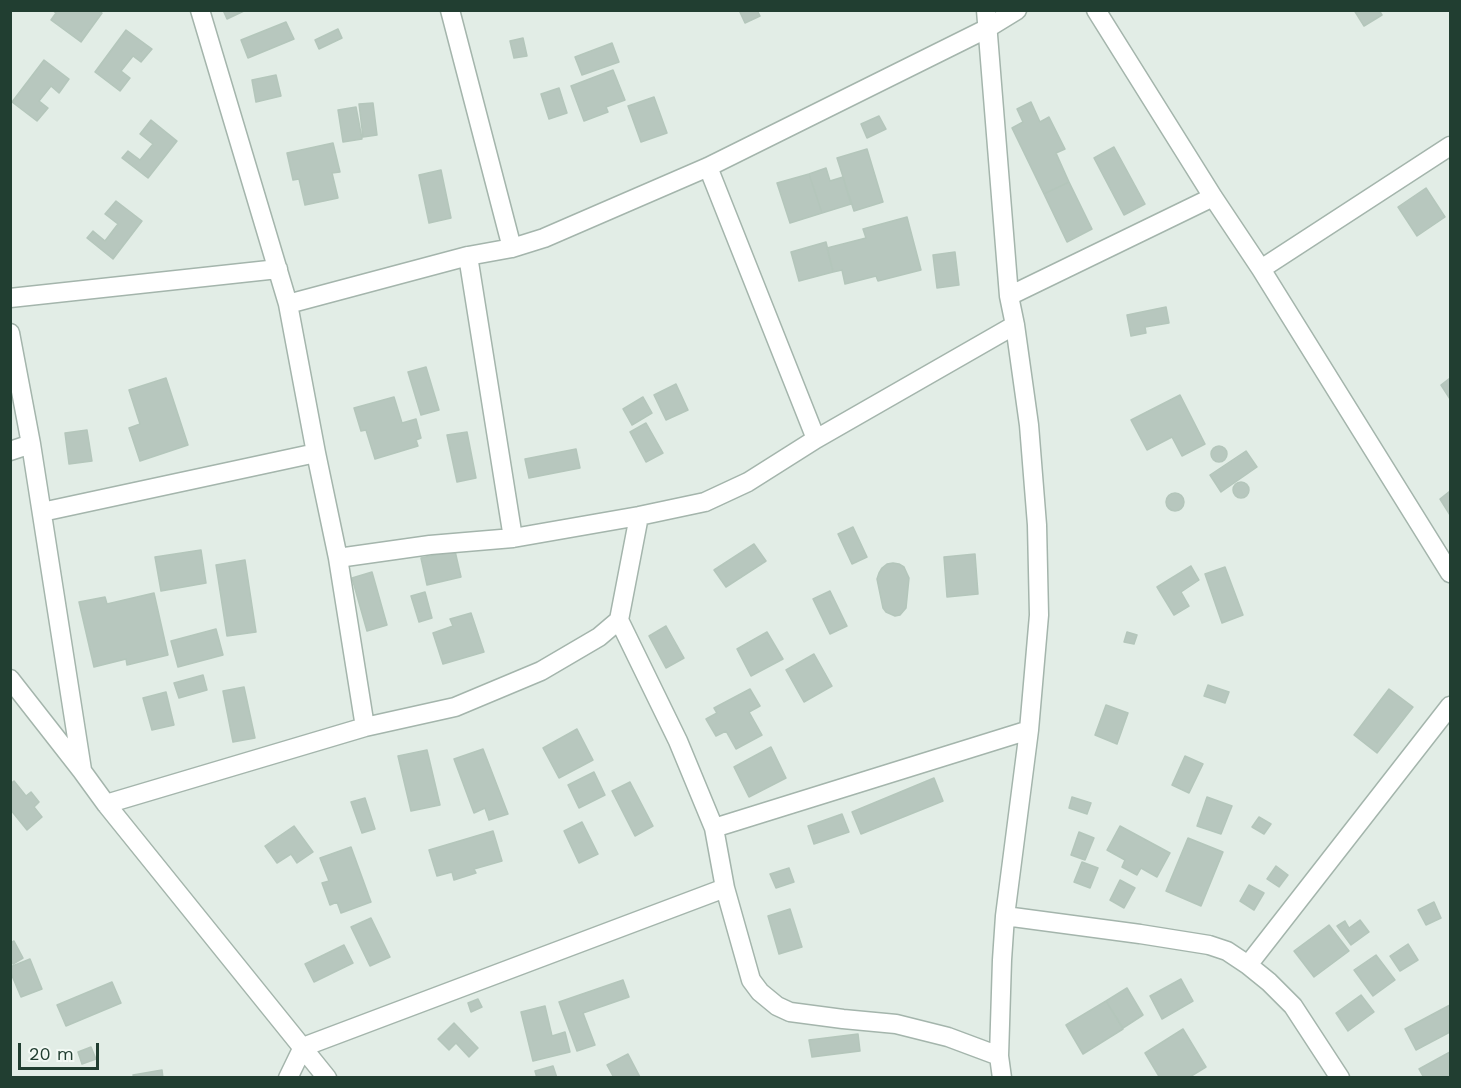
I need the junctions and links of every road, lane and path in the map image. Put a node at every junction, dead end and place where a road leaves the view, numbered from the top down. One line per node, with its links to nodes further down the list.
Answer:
1 (200, 10): 11 (street)
2 (450, 10): 9 (street)
3 (1017, 10): 5 (street)
4 (1096, 10): 8 (street)
5 (986, 20): 7 (street); 13 (street)
6 (1450, 146): 12 (street)
7 (708, 167): 9 (street); 18 (street)
8 (1213, 197): 12 (street); 13 (street)
9 (512, 248): 10 (street)
10 (468, 256): 15 (street); 24 (street)
11 (278, 268): 14 (street); 15 (street)
12 (1261, 270): 26 (street)
13 (1009, 296): 16 (street)
14 (10, 298)
15 (288, 303): 21 (street)
16 (1015, 325): 18 (street); 31 (street)
17 (10, 333): 19 (street)
18 (816, 440): 23 (street)
19 (31, 444): 20 (street); 22 (street)
20 (10, 452)
21 (316, 453): 22 (street); 25 (street)
22 (42, 512): 32 (street)
23 (639, 516): 24 (street); 27 (street)
24 (513, 538): 25 (street)
25 (338, 558): 30 (street)
26 (1450, 573)
27 (619, 620): 30 (street); 34 (street)
28 (10, 680): 32 (street)
29 (1450, 706): 37 (street)
30 (365, 727): 33 (street)
31 (1029, 730): 34 (street); 36 (street)
32 (82, 771): 33 (street)
33 (106, 804): 38 (street)
34 (714, 828): 35 (street)
35 (724, 888): 38 (street); 39 (street)
36 (1005, 916): 37 (street); 39 (street)
37 (1248, 964): 43 (street)
38 (303, 1047): 40 (street); 41 (street)
39 (999, 1056): 42 (street)
40 (288, 1077)
41 (327, 1077)
42 (1002, 1077)
43 (1340, 1077)

